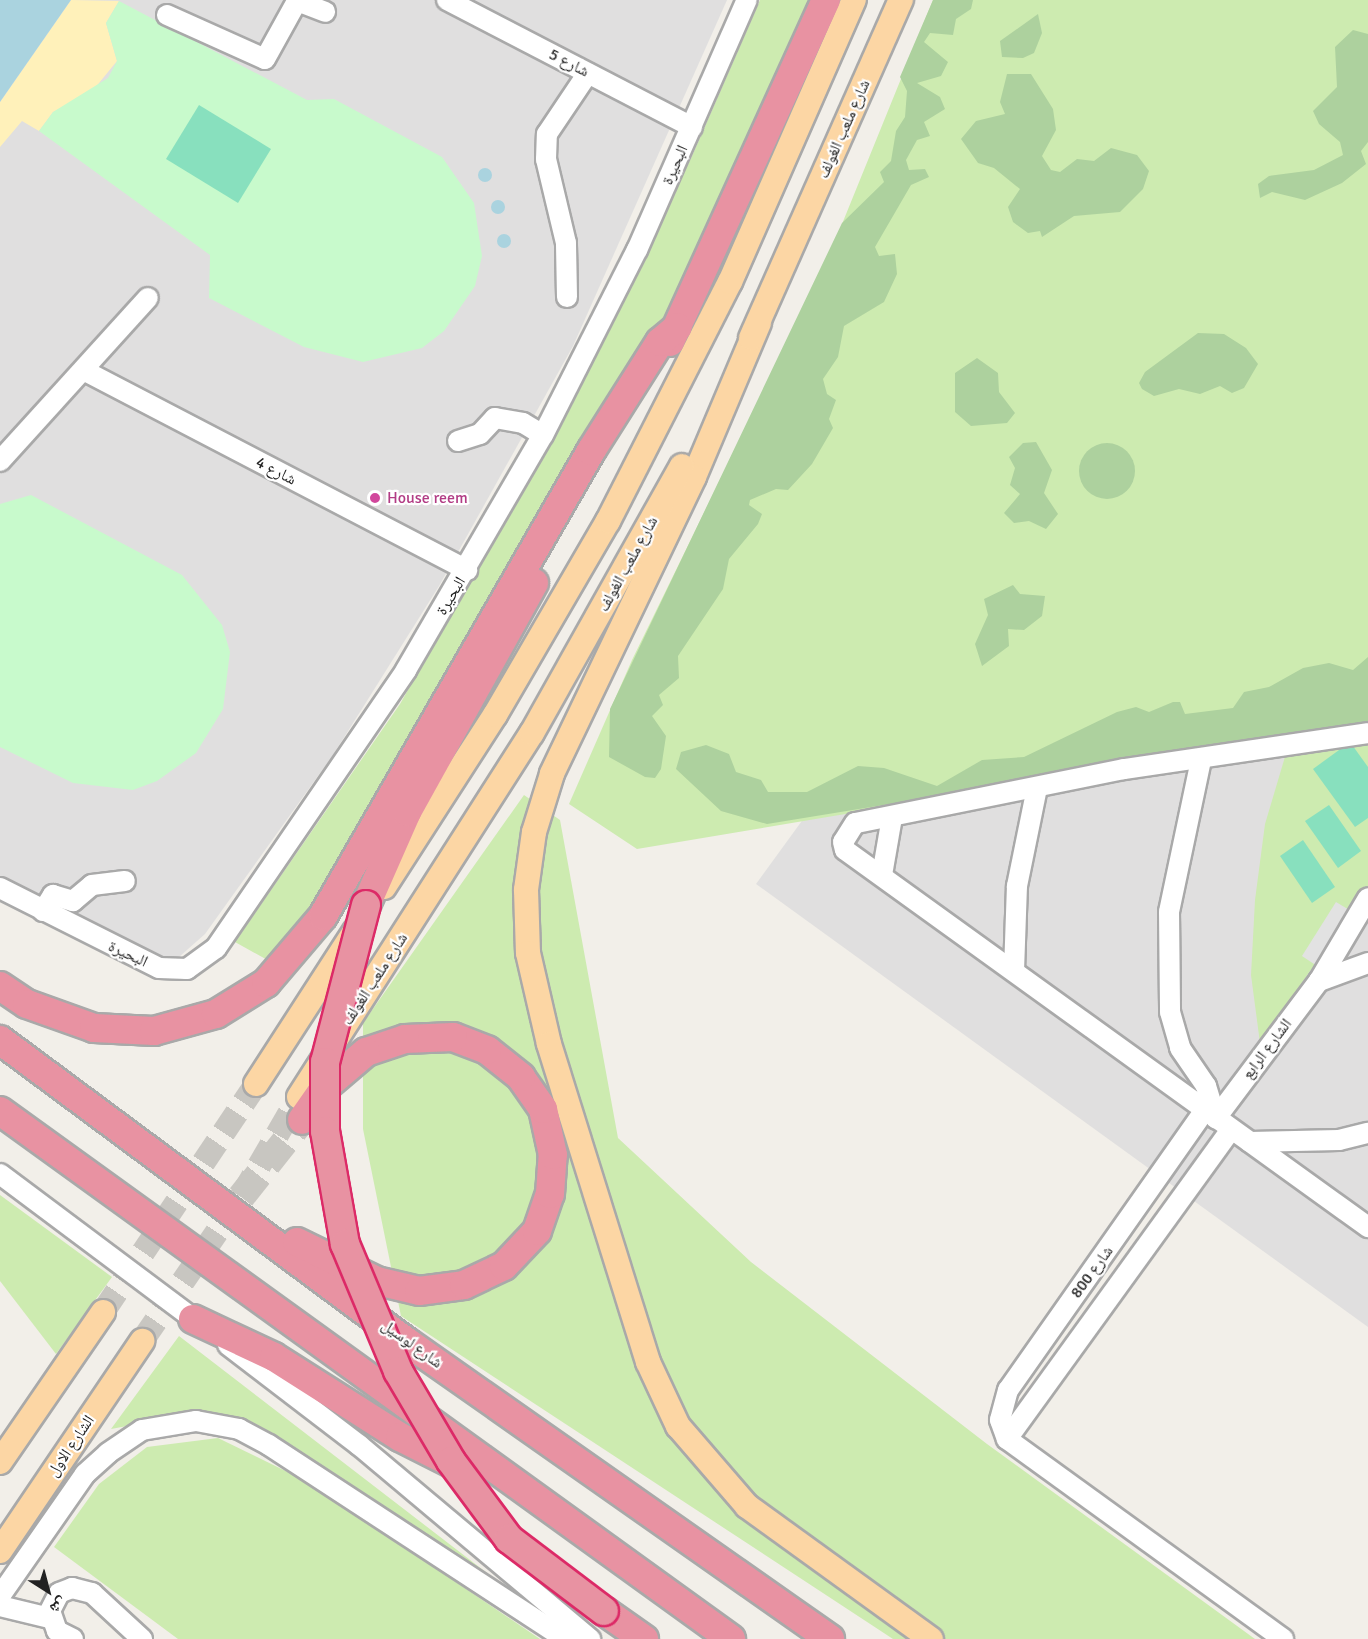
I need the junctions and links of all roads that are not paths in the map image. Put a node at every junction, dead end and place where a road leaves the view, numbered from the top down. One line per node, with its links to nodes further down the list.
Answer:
1 (447, 0): 9 (street, شارع 5)
2 (747, 0): 10 (street, البحيرة)
3 (826, 0): 14 (highway)
4 (854, 0): 34 (main road)
5 (901, 0): 13 (main road, شارع ملعب الغولف)
6 (297, 1): 7 (street); 8 (street)
7 (326, 10)
8 (166, 15)
9 (588, 73): 10 (street, شارع 5); 11 (street)
10 (692, 127): 16 (street, البحيرة)
11 (567, 297)
12 (148, 298): 15 (street)
13 (759, 323): 35 (main road, شارع ملعب الغولف); 63 (main road)
14 (678, 327): 32 (highway); 55 (highway, bridge)
15 (85, 371): 18 (street); 19 (street, شارع 4)
16 (543, 435): 17 (street); 19 (street, البحيرة)
17 (458, 441)
18 (0, 461)
19 (467, 570): 28 (street, البحيرة)
20 (1368, 733): 21 (street)
21 (1201, 760): 22 (street); 37 (street)
22 (1037, 788): 23 (street); 30 (street)
23 (892, 817): 24 (street); 24 (street)
24 (882, 875): 30 (street)
25 (125, 880): 28 (street)
26 (0, 888): 28 (street, البحيرة)
27 (1368, 898): 31 (street, الشارع الرابع)
28 (43, 910)
29 (1368, 963): 31 (street)
30 (1014, 971): 37 (street)
31 (1319, 981): 37 (street, الشارع الرابع)
32 (0, 986)
33 (0, 1040): 43 (highway, شارع لوسيل)
34 (256, 1084)
35 (300, 1109): 43 (highway)
36 (0, 1111): 50 (highway)
37 (1217, 1119): 39 (street); 41 (street, شارع 800); 42 (street, شارع 800)
38 (1368, 1133): 39 (street)
39 (1250, 1142): 44 (street)
40 (0, 1174): 46 (street)
41 (1154, 1187): 42 (street); 48 (street, شارع 800)
42 (1178, 1204): 48 (street, شارع 800)
43 (244, 1217): 62 (highway, شارع لوسيل)
44 (1368, 1227)
45 (103, 1312): 49 (main road)
46 (193, 1319): 50 (highway); 59 (street)
47 (141, 1341): 51 (main road, الشارع الاول)
48 (1006, 1439): 64 (street)
49 (0, 1462)
50 (562, 1520): 61 (highway)
51 (0, 1551)
52 (0, 1596): 58 (street, الشارع الاول)
53 (0, 1606): 54 (street)
54 (50, 1618): 56 (street); 57 (street)
55 (623, 1624): 60 (highway)
56 (73, 1639)
57 (142, 1639)
58 (566, 1639)
59 (590, 1639)
60 (652, 1639)
61 (731, 1639)
62 (830, 1639)
63 (931, 1639)
64 (1283, 1639)

